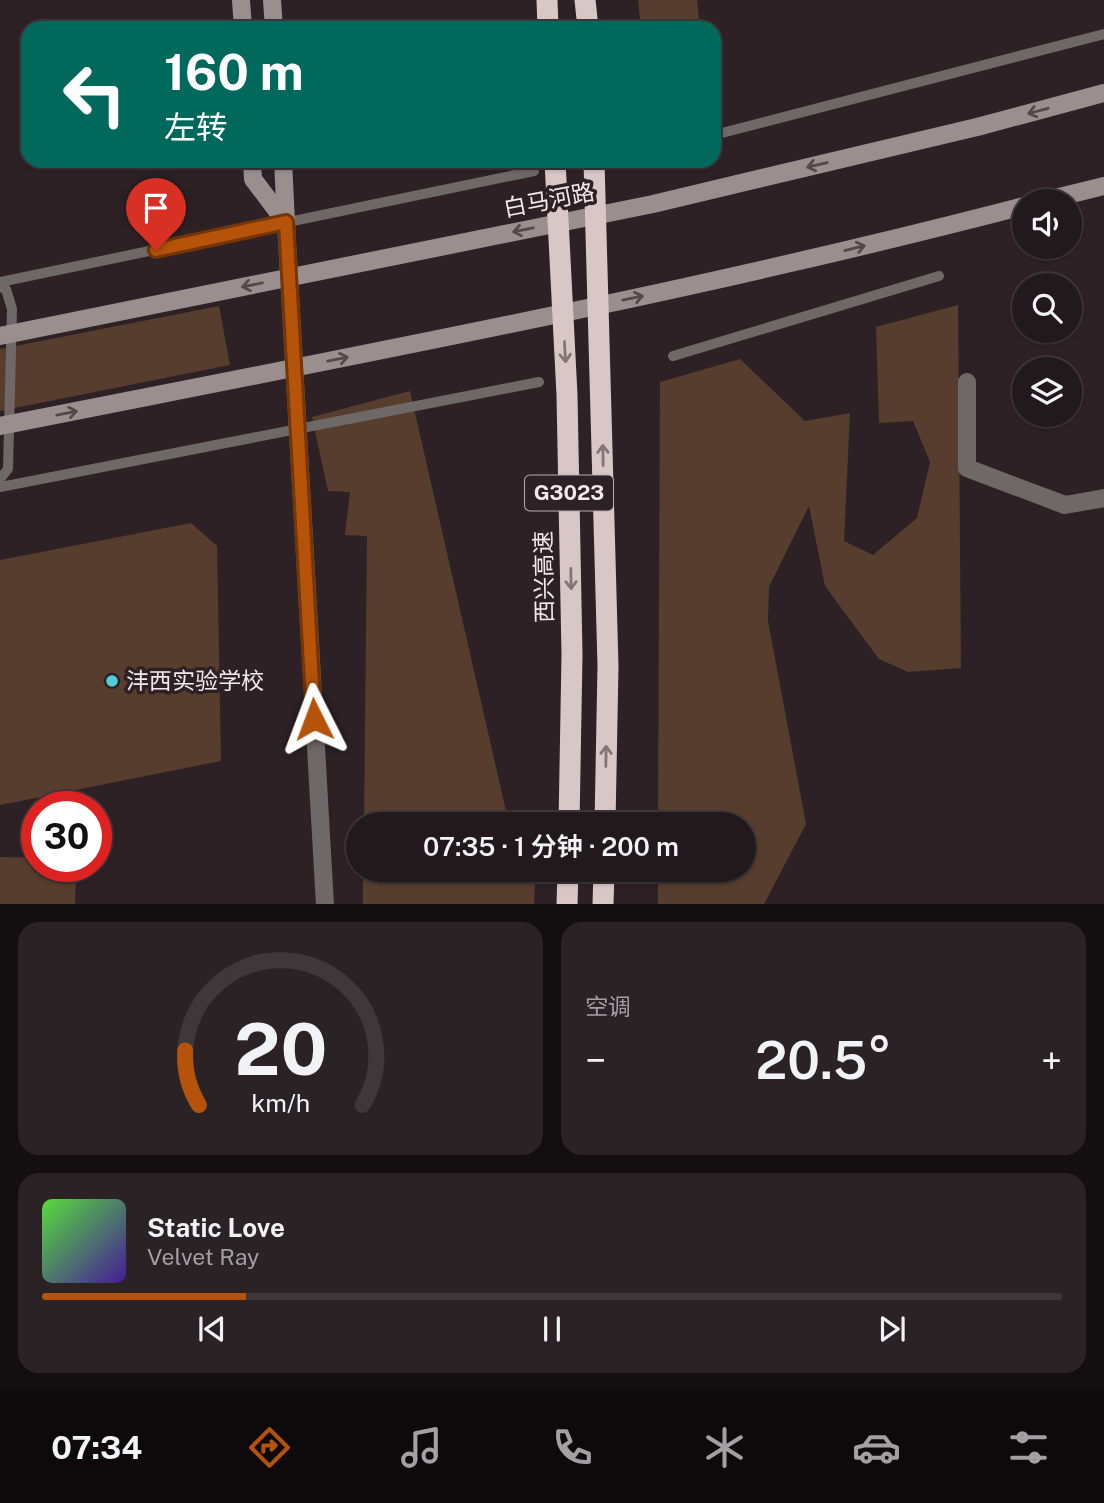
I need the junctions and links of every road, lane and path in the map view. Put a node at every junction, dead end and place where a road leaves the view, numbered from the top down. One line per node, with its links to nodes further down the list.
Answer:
1 (242, 0): 5 (main road)
2 (272, 0): 6 (main road)
3 (547, 0): 7 (highway)
4 (585, 0): 8 (highway)
5 (243, 21)
6 (274, 21)
7 (548, 21)
8 (586, 21)
9 (1104, 34): 11 (lane)
10 (1104, 93): 23 (main road, 白马河路, one-way to 23)
11 (721, 133)
12 (252, 168): 20 (main road)
13 (283, 168): 20 (main road)
14 (555, 168): 32 (highway, 西兴高速 / G3023, one-way to 32)
15 (594, 168): 33 (highway, G3023, one-way to 15)
16 (534, 171): 20 (lane)
17 (1104, 186): 18 (main road)
18 (1082, 191)
19 (1012, 209): 27 (main road, one-way to 19)
20 (286, 222): 22 (lane); 28 (street)
21 (939, 276): 24 (lane)
22 (0, 285): 29 (lane)
23 (0, 336)
24 (673, 356)
25 (538, 382): 28 (lane)
26 (967, 382): 31 (street)
27 (0, 426)
28 (298, 429): 30 (lane); 36 (street)
29 (0, 479)
30 (0, 487)
31 (1104, 498)
32 (569, 812)
33 (605, 812)
34 (568, 882): 37 (highway)
35 (604, 882): 38 (highway)
36 (325, 904)
37 (568, 904)
38 (603, 904)

